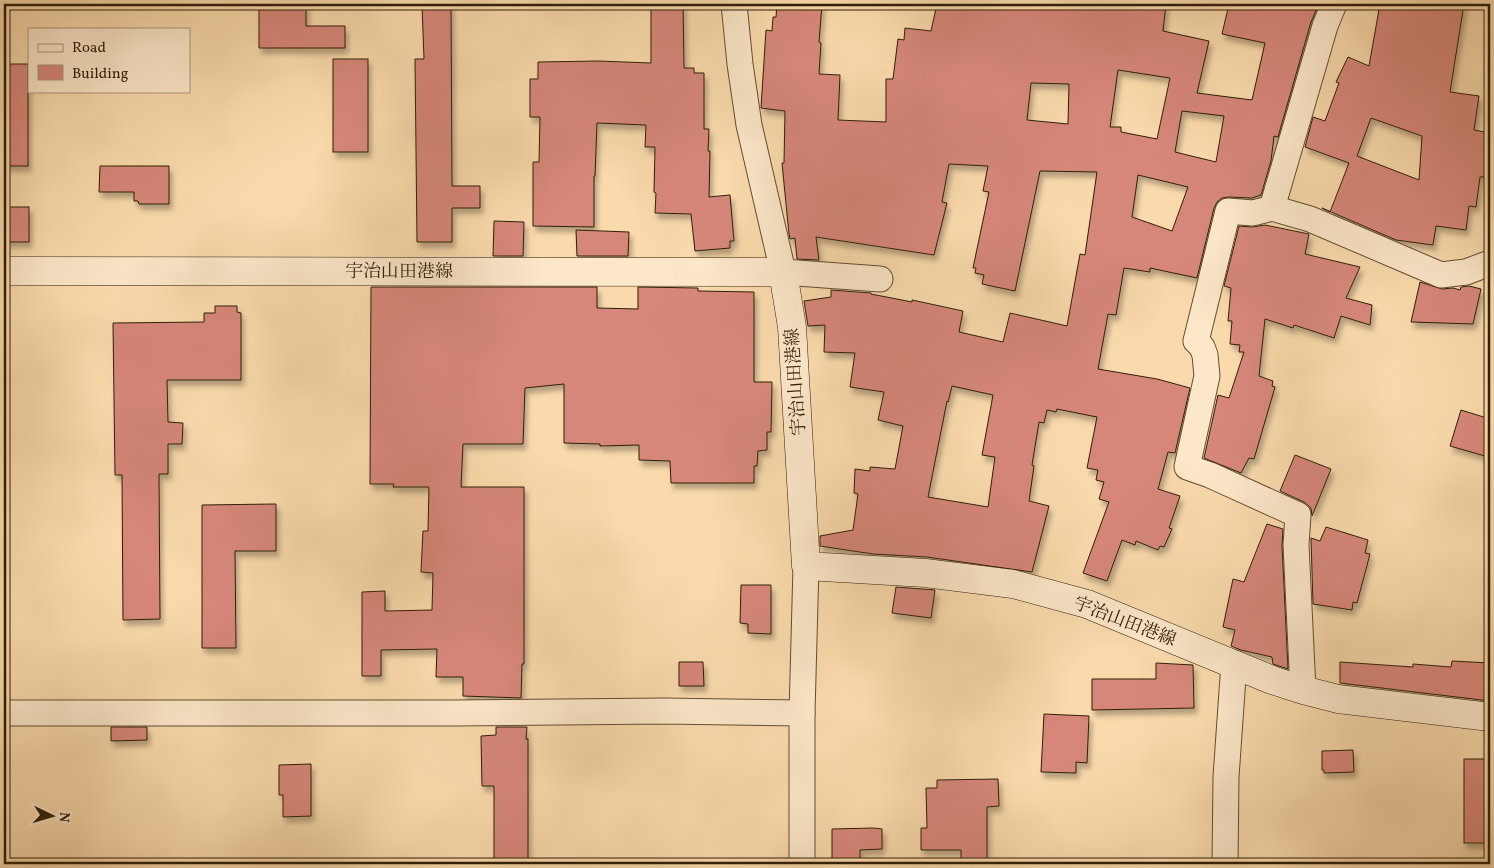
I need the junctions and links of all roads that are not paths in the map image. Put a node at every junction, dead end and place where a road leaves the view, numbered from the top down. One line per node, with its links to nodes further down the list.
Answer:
1 (734, 4): 6 (street)
2 (1334, 4): 3 (street)
3 (1272, 208): 4 (street); 10 (street)
4 (1490, 263)
5 (4, 271): 6 (main road, 宇治山田港線)
6 (783, 272): 7 (street); 8 (main road, 宇治山田港線)
7 (880, 279)
8 (806, 566): 9 (main road, 宇治山田港線); 12 (street)
9 (1234, 663): 10 (main road, 宇治山田港線); 15 (street)
10 (1303, 690): 13 (main road, 宇治山田港線)
11 (4, 713): 12 (street)
12 (802, 713): 14 (street)
13 (1490, 717)
14 (802, 864)
15 (1226, 864)

